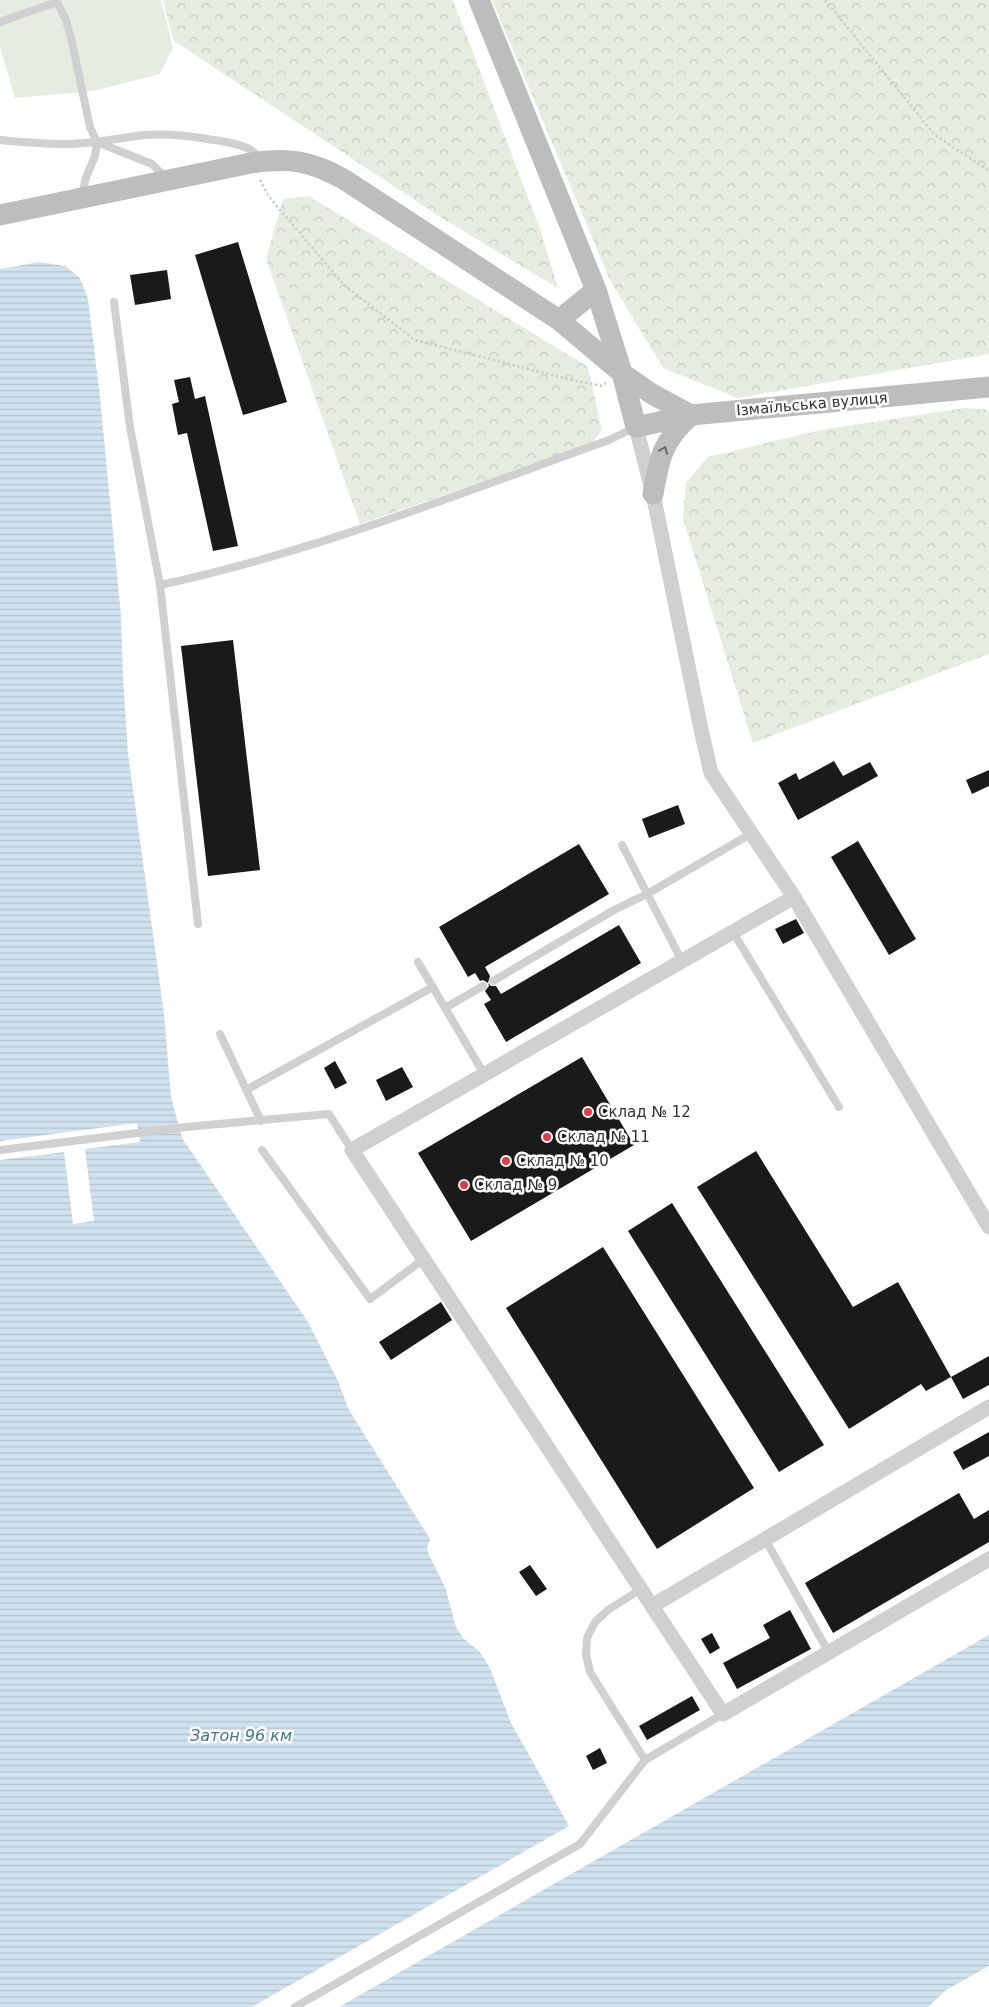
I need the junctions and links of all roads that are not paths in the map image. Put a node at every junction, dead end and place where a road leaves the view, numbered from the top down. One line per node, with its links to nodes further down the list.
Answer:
1 (479, 0): 10 (street)
2 (56, 1): 3 (lane); 5 (lane)
3 (0, 22)
4 (0, 140): 5 (lane)
5 (97, 142): 6 (lane); 7 (lane); 8 (lane)
6 (257, 162): 7 (street); 12 (street)
7 (168, 180): 8 (street)
8 (83, 198): 9 (street)
9 (0, 215)
10 (596, 290): 12 (street); 13 (street)
11 (114, 302): 18 (lane)
12 (559, 320): 13 (street)
13 (622, 373): 15 (street); 16 (street)
14 (989, 387): 15 (street, Ізмаїльська вулиця)
15 (691, 415): 16 (street, Ізмаїльська вулиця); 17 (street, one-way to 15)
16 (636, 427): 17 (street); 18 (lane)
17 (653, 494): 19 (street)
18 (160, 584): 23 (lane)
19 (752, 833): 21 (lane); 22 (street)
20 (622, 845): 21 (lane)
21 (647, 894): 25 (lane); 27 (lane)
22 (794, 897): 24 (street); 39 (street)
23 (198, 924)
24 (733, 932): 25 (street); 34 (lane)
25 (682, 961): 32 (street)
26 (418, 962): 29 (lane)
27 (493, 981)
28 (483, 986): 30 (lane)
29 (432, 987): 30 (lane); 33 (lane)
30 (445, 1008): 32 (lane)
31 (220, 1034): 33 (lane)
32 (484, 1074): 38 (street)
33 (246, 1090): 35 (lane)
34 (839, 1107)
35 (261, 1120): 36 (lane); 38 (lane)
36 (0, 1150)
37 (262, 1150): 40 (lane)
38 (352, 1150): 40 (street)
39 (989, 1227)
40 (424, 1259): 44 (street)
41 (989, 1407): 42 (street)
42 (765, 1539): 45 (street); 46 (lane)
43 (989, 1560): 46 (street)
44 (641, 1589): 45 (street); 48 (lane)
45 (652, 1606): 47 (street)
46 (829, 1653): 47 (street)
47 (723, 1714): 48 (lane)
48 (644, 1760): 49 (lane)
49 (295, 2007)

